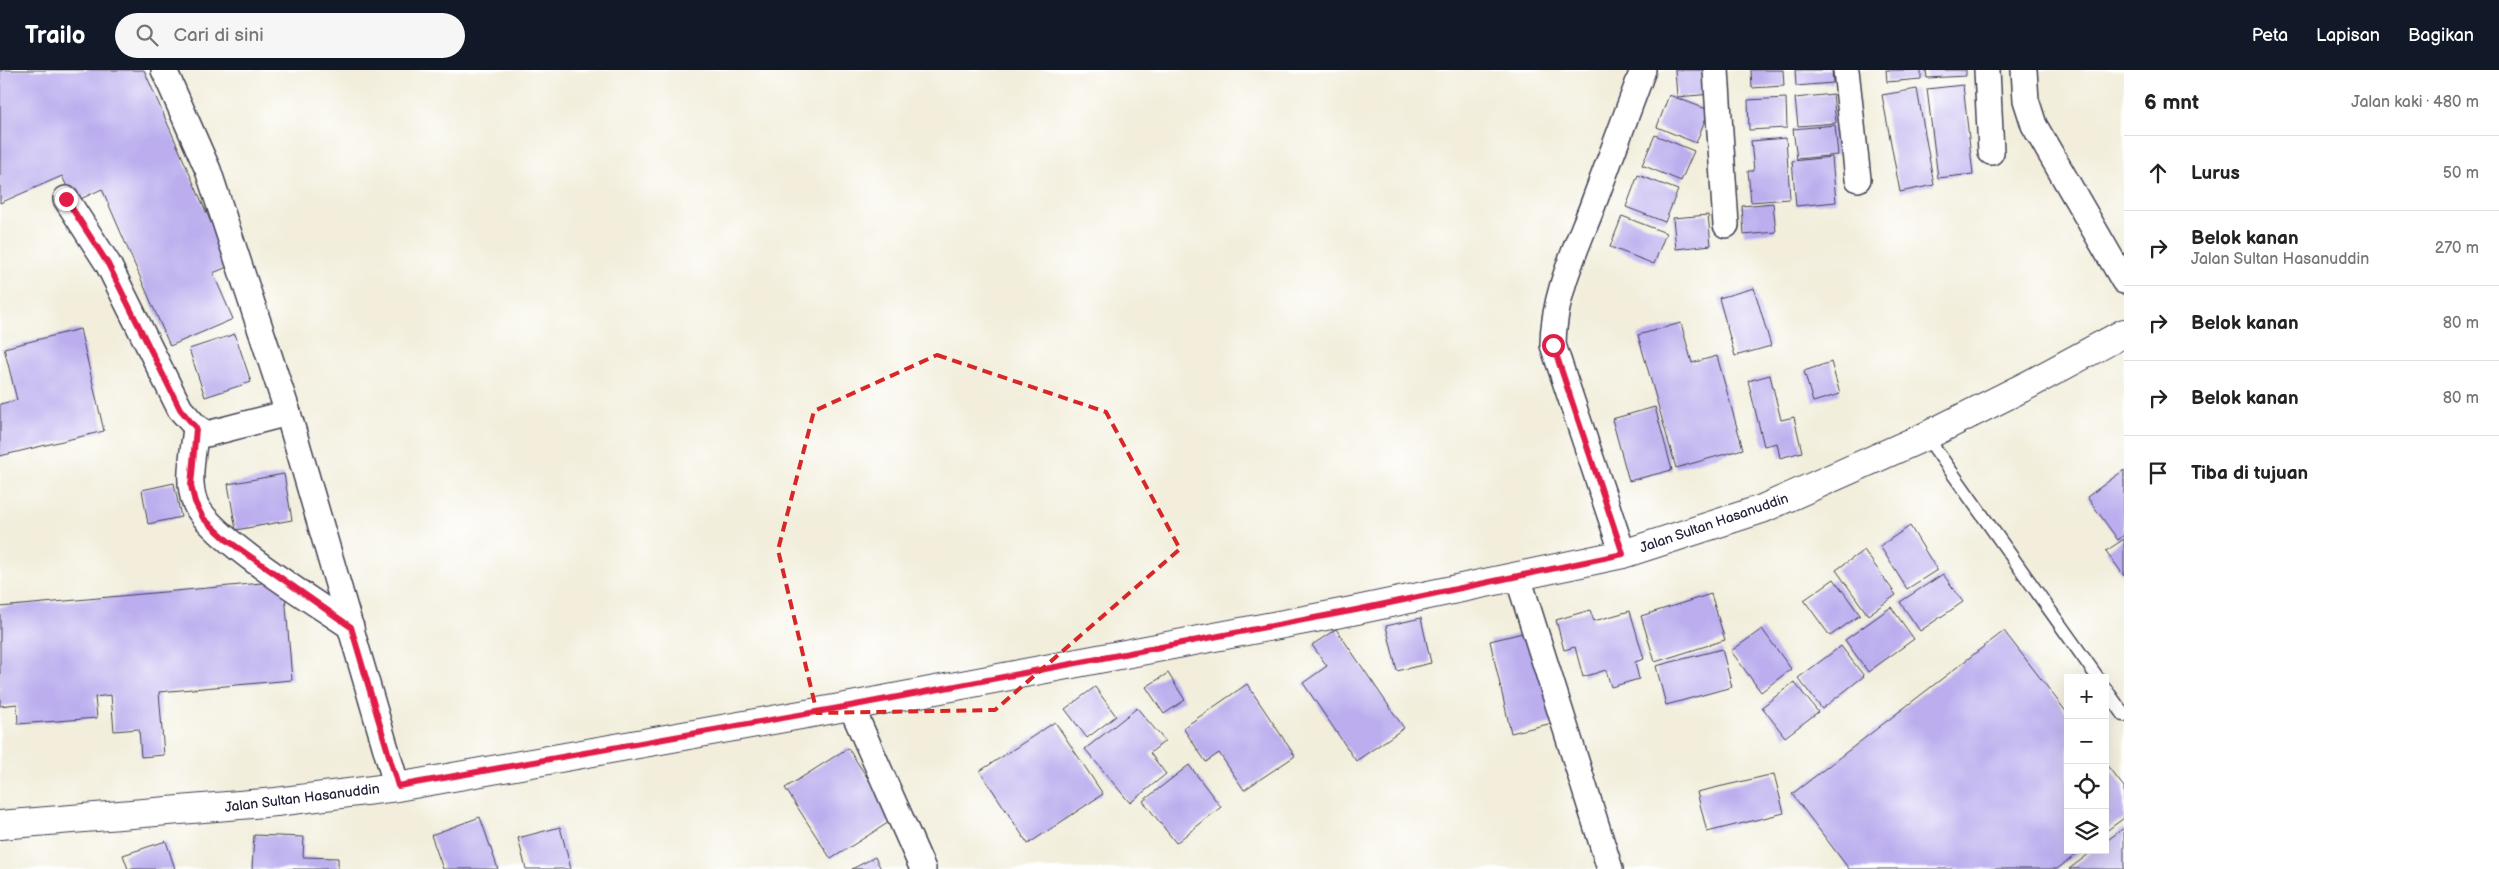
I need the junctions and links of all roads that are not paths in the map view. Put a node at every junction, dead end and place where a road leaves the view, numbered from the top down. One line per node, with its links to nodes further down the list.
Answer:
1 (164, 70): 13 (street)
2 (1643, 70): 16 (street)
3 (1716, 70): 10 (street)
4 (1846, 70): 8 (street)
5 (1987, 70): 7 (street)
6 (2024, 70): 11 (street)
7 (1991, 152)
8 (1858, 179)
9 (66, 199): 14 (street)
10 (1726, 226)
11 (2124, 281)
12 (2124, 333): 15 (street, Jalan Sultan Hasanuddin)
13 (288, 413): 14 (street); 18 (street)
14 (196, 428): 18 (street)
15 (1926, 436): 16 (street, Jalan Sultan Hasanuddin); 19 (lane)
16 (1623, 554): 17 (street, Jalan Sultan Hasanuddin)
17 (1518, 577): 21 (street, Jalan Sultan Hasanuddin); 26 (street)
18 (351, 627): 23 (street)
19 (2095, 674)
20 (2109, 694): 22 (lane)
21 (850, 706): 23 (street, Jalan Sultan Hasanuddin); 25 (street)
22 (2124, 715)
23 (398, 786): 24 (street, Jalan Sultan Hasanuddin)
24 (0, 826)
25 (923, 869)
26 (1610, 869)

